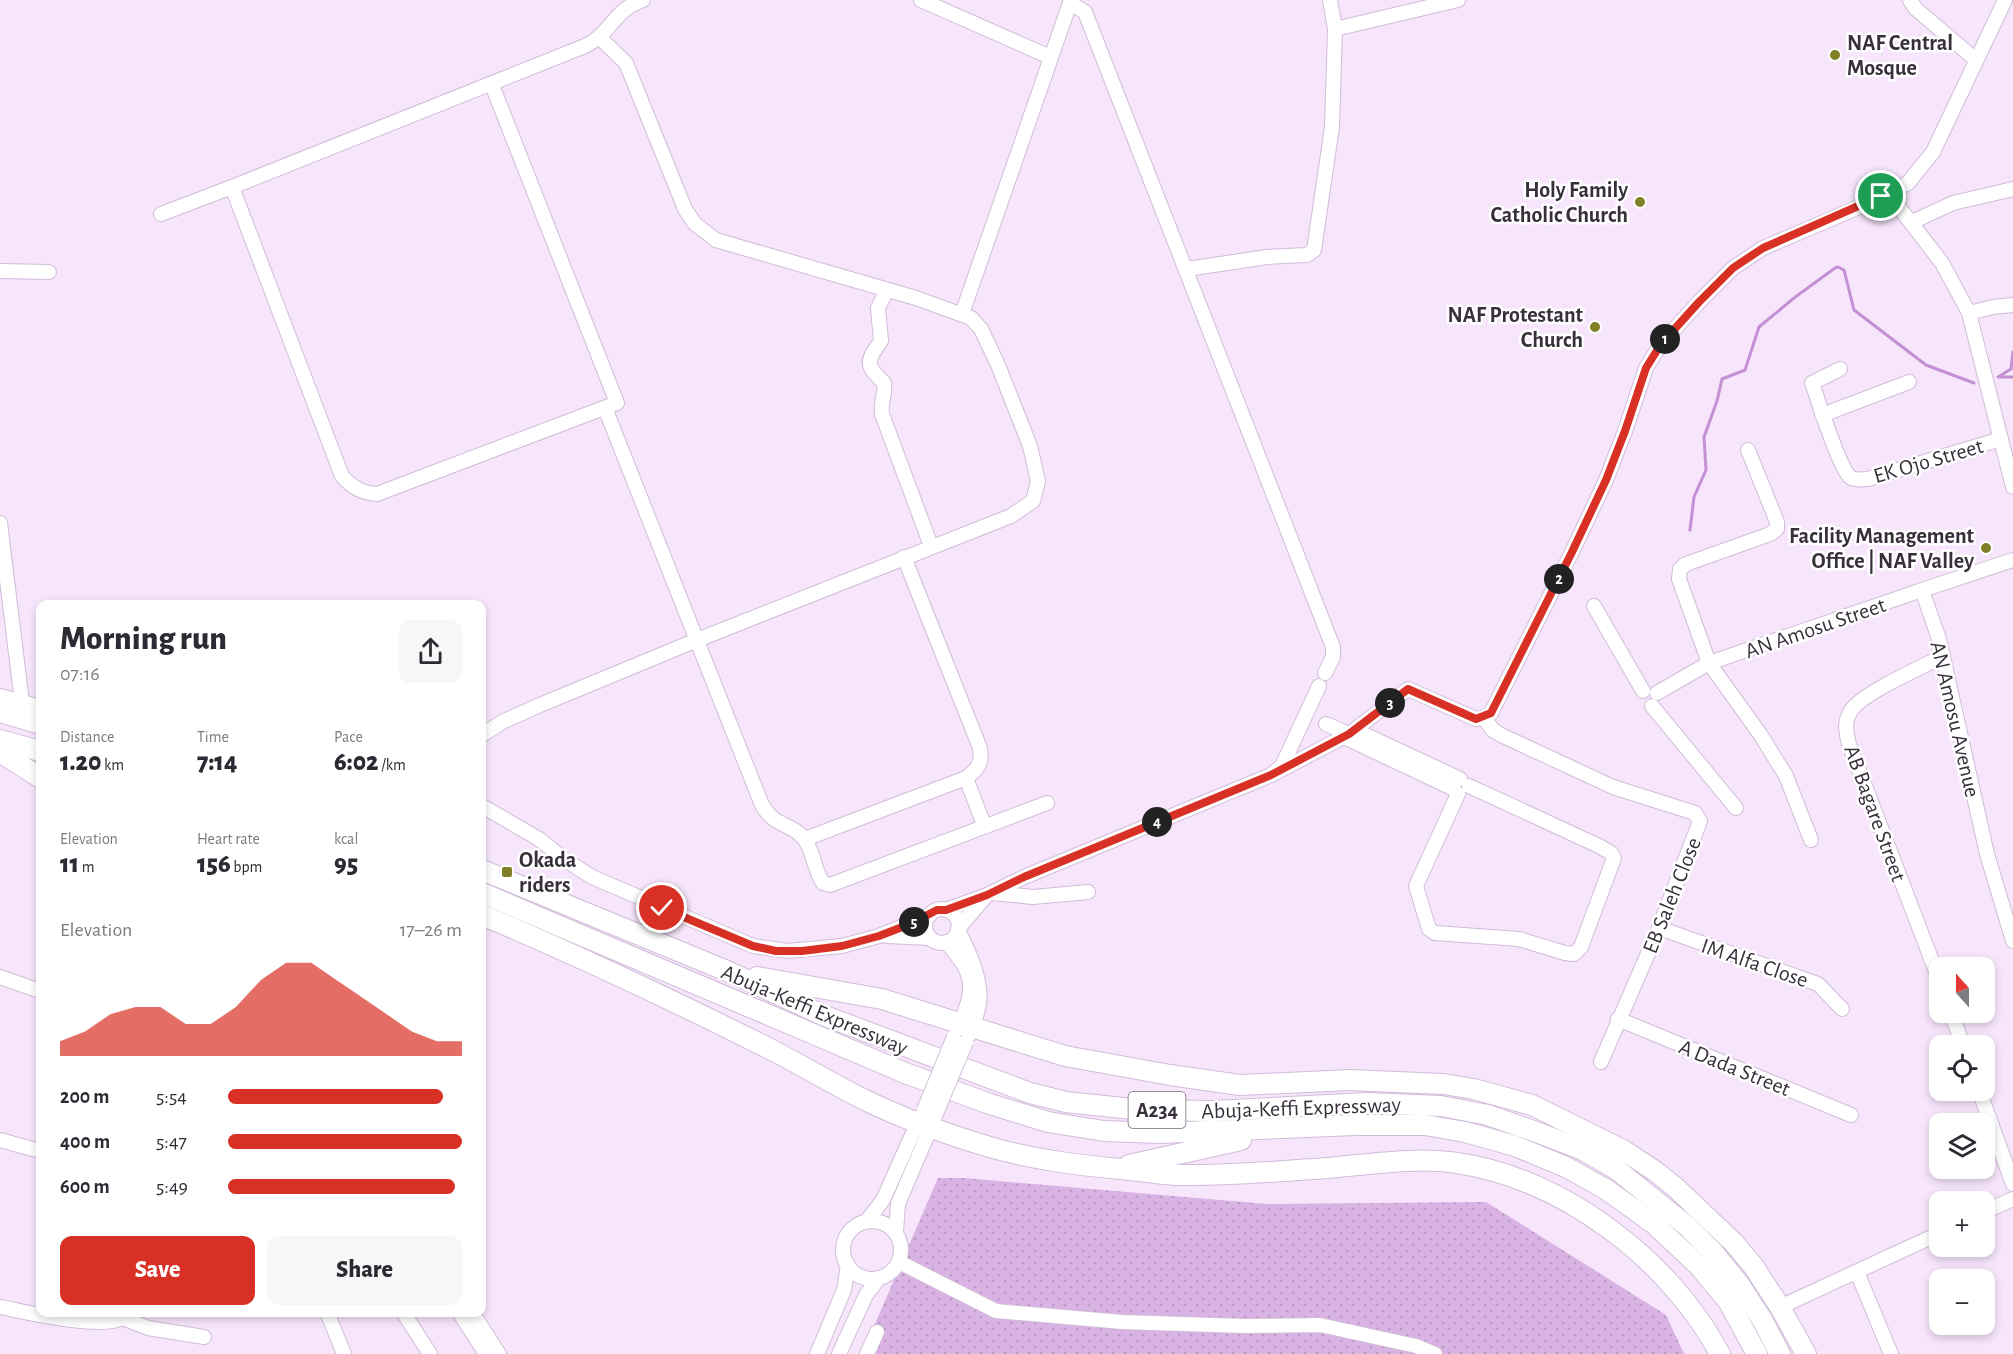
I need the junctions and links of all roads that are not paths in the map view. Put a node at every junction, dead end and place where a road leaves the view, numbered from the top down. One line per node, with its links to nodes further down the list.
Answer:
1 (643, 0): 10 (street)
2 (921, 0): 11 (street)
3 (1330, 0): 9 (street)
4 (1458, 0): 9 (street)
5 (1910, 0): 12 (street)
6 (2007, 0): 8 (street); 12 (street)
7 (1070, 3): 11 (street); 19 (street)
8 (2013, 4)
9 (1335, 29): 19 (street)
10 (600, 38): 13 (street); 22 (street)
11 (1050, 57): 25 (street)
12 (1976, 60): 16 (street)
13 (492, 85): 14 (street); 28 (street)
14 (232, 187): 17 (street); 28 (street)
15 (2013, 189): 18 (street)
16 (1888, 193): 18 (street); 49 (street)
17 (161, 214)
18 (1912, 222): 24 (street)
19 (1187, 269): 42 (street)
20 (0, 271): 21 (street)
21 (48, 272)
22 (887, 290): 25 (street); 34 (street)
23 (2013, 305): 24 (street)
24 (1969, 313): 30 (street)
25 (962, 314): 34 (street)
26 (1840, 369): 29 (street)
27 (1909, 382): 29 (street)
28 (605, 408): 39 (street)
29 (1822, 415): 30 (street, EK Ojo Street)
30 (2006, 448): 32 (street)
31 (1748, 450): 41 (street)
32 (2013, 487)
33 (0, 523): 46 (street)
34 (931, 546): 35 (street)
35 (904, 557): 39 (street); 61 (street)
36 (2013, 560): 37 (street)
37 (1922, 590): 40 (street, AN Amosu Avenue); 41 (street, AN Amosu Street)
38 (1594, 606): 45 (street)
39 (697, 640): 52 (street); 67 (street)
40 (1943, 656): 80 (street, AN Amosu Avenue); 82 (street, AB Bagare Street)
41 (1709, 663): 45 (street, AN Amosu Street); 68 (street)
42 (1325, 673)
43 (1319, 686): 59 (street)
44 (0, 696): 46 (street)
45 (1651, 697): 65 (street)
46 (22, 702): 47 (street)
47 (36, 706)
48 (0, 712): 50 (highway)
49 (1487, 715): 53 (street); 76 (street, EB Saleh Close)
50 (36, 723)
51 (1326, 724): 53 (street)
52 (486, 732)
53 (1350, 733): 59 (street); 62 (street)
54 (0, 740): 55 (highway)
55 (36, 750)
56 (0, 752): 58 (highway)
57 (0, 765): 60 (highway)
58 (36, 774)
59 (1271, 775): 71 (street)
60 (36, 776)
61 (966, 778): 66 (street); 67 (street)
62 (1460, 787): 62 (street)
63 (1047, 803): 66 (street)
64 (486, 808): 78 (street)
65 (1736, 808)
66 (984, 825): 67 (street)
67 (805, 839)
68 (1811, 840)
69 (486, 872): 83 (highway, Abuja-Keffi Expressway / A234)
70 (1088, 892): 71 (street)
71 (989, 894): 73 (street); 77 (street)
72 (486, 895): 86 (highway, Abuja-Keffi Expressway / A234)
73 (946, 910): 74 (street); 77 (street)
74 (930, 915): 78 (street); 79 (street)
75 (486, 917): 91 (highway)
76 (1659, 928): 87 (street, IM Alfa Close); 88 (street, EB Saleh Close)
77 (958, 930): 81 (street); 89 (street)
78 (879, 936): 79 (street)
79 (930, 938): 81 (street)
80 (2013, 941)
81 (946, 942): 89 (street)
82 (1930, 957)
83 (727, 971): 89 (highway, Abuja-Keffi Expressway); 94 (highway, Abuja-Keffi Expressway / A234)
84 (0, 977): 85 (street)
85 (36, 990)
86 (728, 999): 91 (highway); 97 (highway, Abuja-Keffi Expressway / A234)
87 (1842, 1009)
88 (1618, 1019): 90 (street, EB Saleh Close); 95 (street, A Dada Street)
89 (963, 1032): 92 (highway, Abuja-Keffi Expressway); 96 (street, bridge)
90 (1601, 1062)
91 (801, 1065): 96 (highway)
92 (1240, 1085): 94 (highway); 112 (highway, Abuja-Keffi Expressway)
93 (1983, 1101): 101 (street)
94 (1320, 1104): 133 (highway, Abuja-Keffi Expressway / A234)
95 (1851, 1115)
96 (927, 1119): 100 (highway); 104 (street); 105 (street)
97 (1295, 1128): 100 (highway); 132 (highway, Abuja-Keffi Expressway / A234)
98 (0, 1140): 99 (street)
99 (36, 1150)
100 (1112, 1168): 131 (highway)
101 (2013, 1184)
102 (2013, 1198): 103 (street)
103 (1995, 1207)
104 (866, 1222): 105 (street); 108 (street)
105 (896, 1232): 107 (street)
106 (1929, 1237): 109 (street)
107 (899, 1262): 110 (street); 130 (street)
108 (848, 1265): 110 (street); 127 (street)
109 (1857, 1272): 112 (street); 135 (street)
110 (879, 1278): 128 (street)
111 (0, 1307): 113 (street)
112 (1780, 1307): 134 (highway, Abuja-Keffi Expressway)
113 (36, 1314)
114 (51, 1317): 115 (street)
115 (123, 1317)
116 (127, 1317): 122 (street)
117 (329, 1317): 123 (street)
118 (406, 1317): 124 (street)
119 (462, 1317): 125 (street)
120 (475, 1317): 126 (street)
121 (877, 1332): 129 (street)
122 (204, 1337)
123 (344, 1354)
124 (430, 1354)
125 (486, 1354)
126 (499, 1354)
127 (817, 1354)
128 (839, 1354)
129 (867, 1354)
130 (1435, 1354)
131 (1720, 1354)
132 (1758, 1354)
133 (1779, 1354)
134 (1806, 1354)
135 (1891, 1354)

